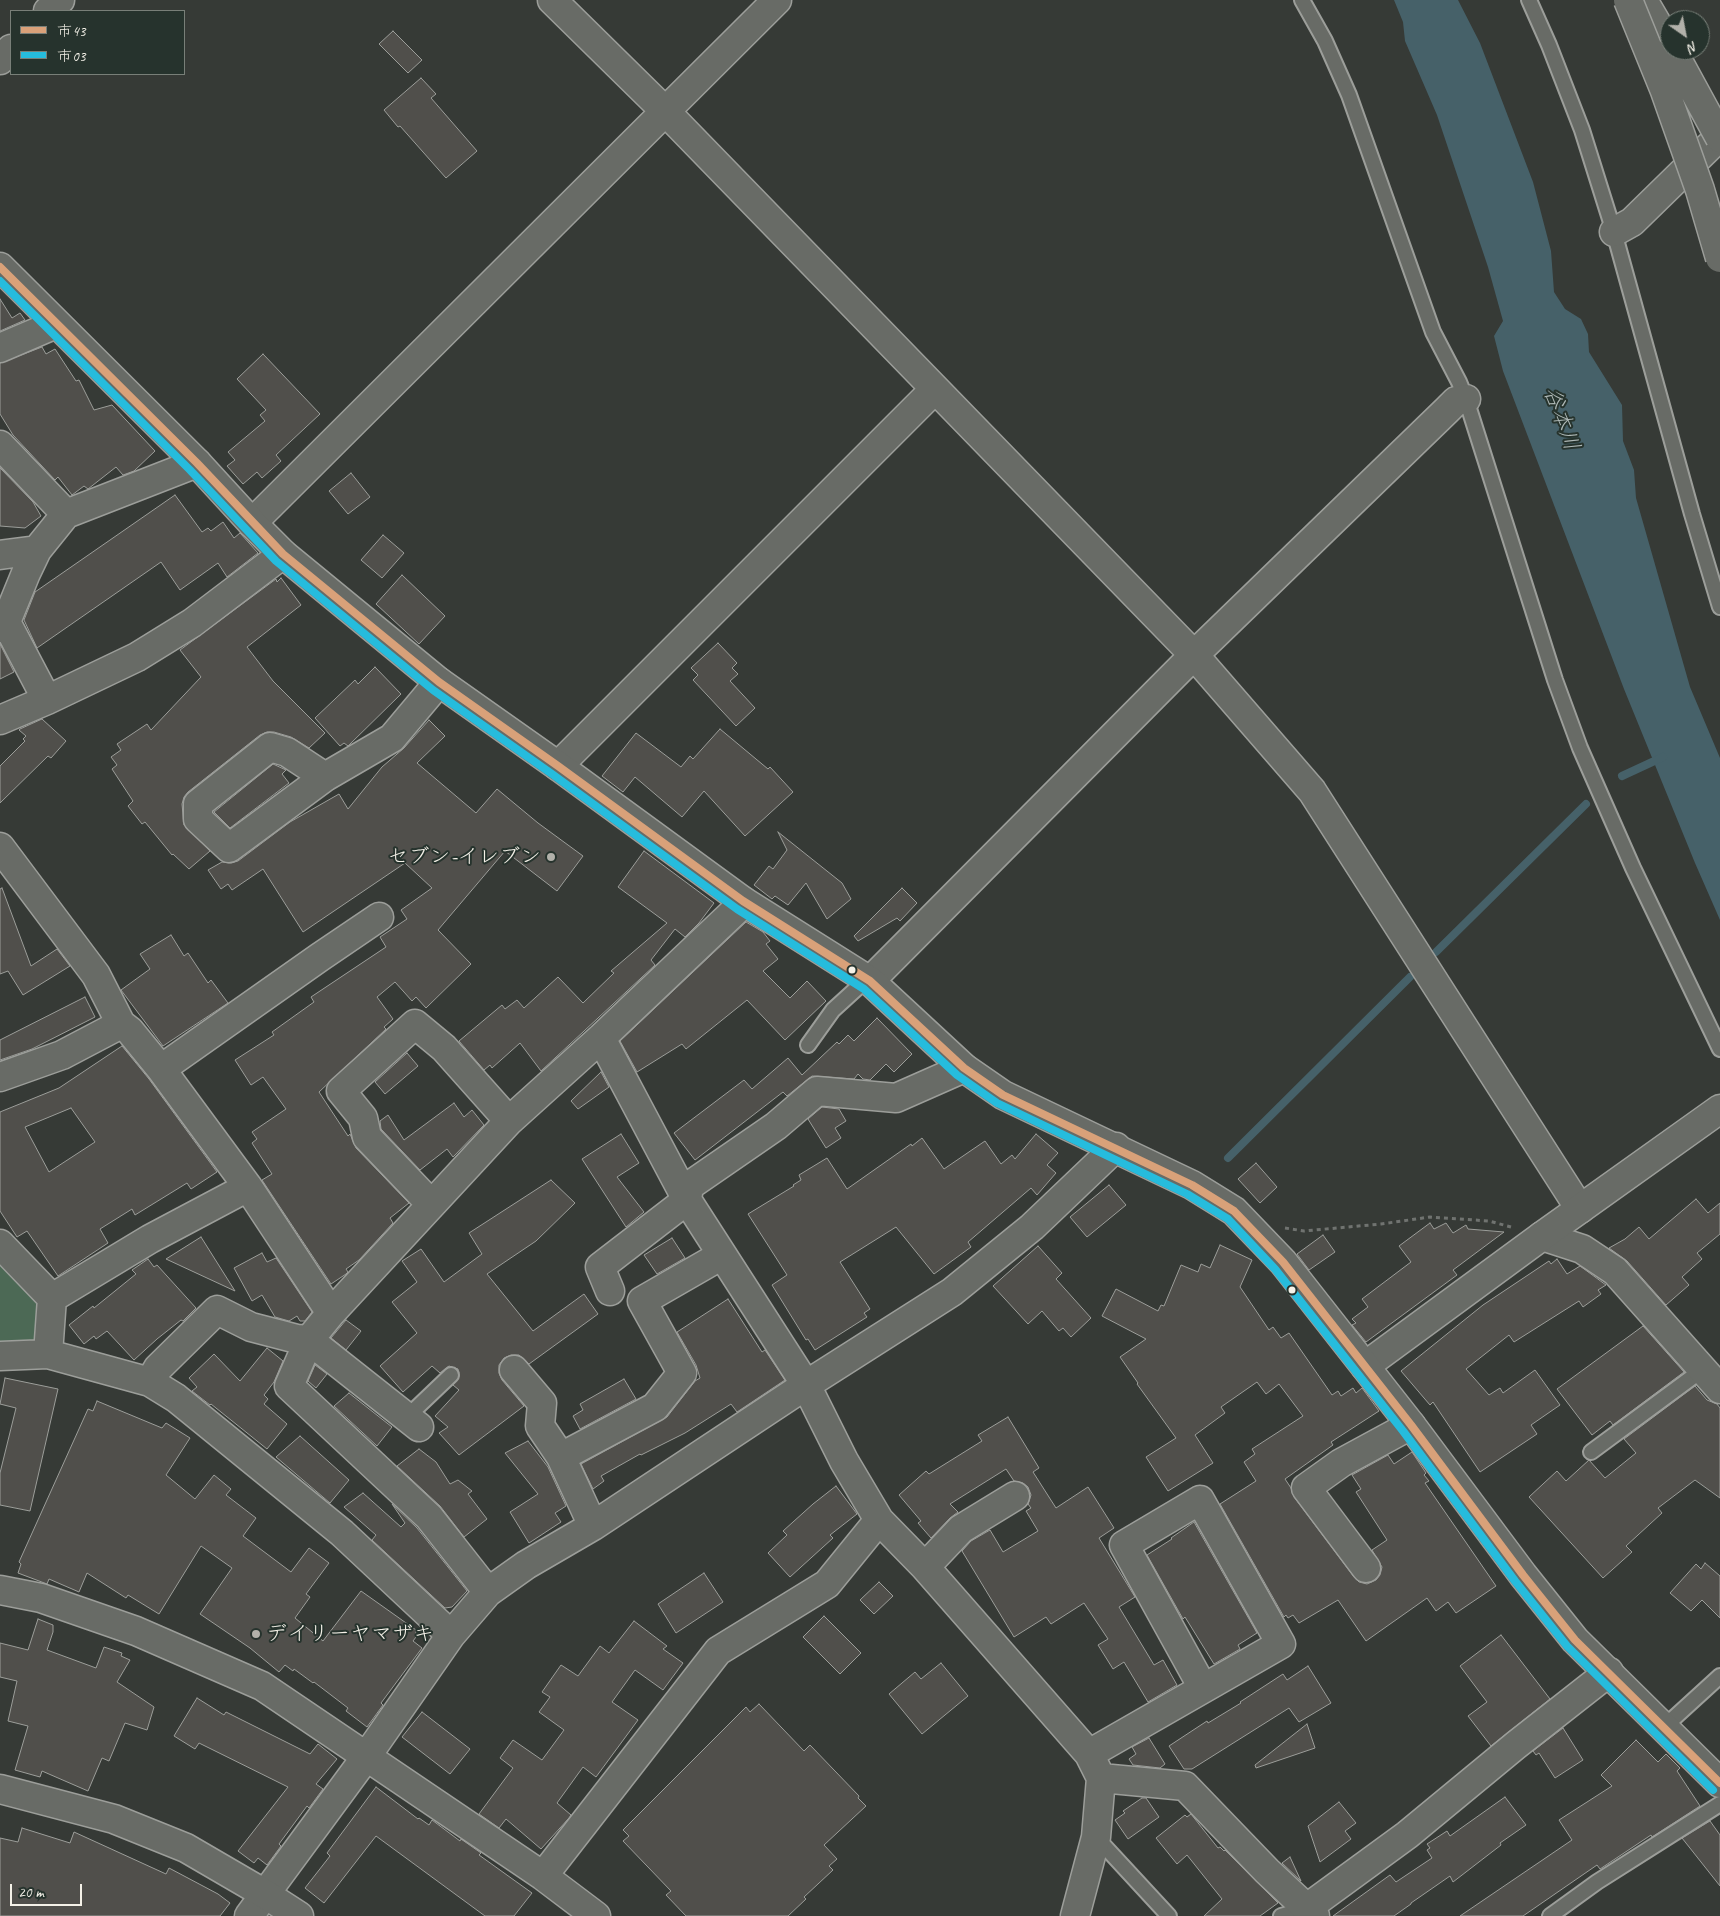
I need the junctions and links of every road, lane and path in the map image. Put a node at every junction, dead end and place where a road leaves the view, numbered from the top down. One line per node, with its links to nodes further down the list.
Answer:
1 (60, 0): 8 (main road)
2 (552, 0): 13 (main road)
3 (776, 0): 13 (main road)
4 (1302, 0): 21 (lane)
5 (1529, 0): 15 (lane)
6 (1628, 0): 16 (main road, bridge)
7 (1643, 0): 9 (main road)
8 (49, 10)
9 (1660, 29)
10 (10, 50): 11 (main road)
11 (0, 60)
12 (1678, 60): 14 (main road, bridge)
13 (665, 111): 20 (main road); 25 (main road)
14 (1720, 137): 15 (main road)
15 (1614, 232): 29 (lane)
16 (1720, 258)
17 (0, 267): 18 (main road)
18 (56, 324): 19 (main road); 23 (main road)
19 (0, 348)
20 (935, 389): 31 (main road); 35 (main road)
21 (1466, 399): 31 (main road); 44 (lane)
22 (0, 445): 24 (main road)
23 (197, 463): 24 (main road); 25 (main road)
24 (66, 514): 26 (main road)
25 (252, 523): 27 (main road)
26 (37, 550): 28 (main road); 30 (main road)
27 (283, 554): 32 (main road); 33 (main road)
28 (0, 555)
29 (1720, 607)
30 (3, 625): 33 (main road)
31 (1194, 655): 40 (main road); 54 (main road)
32 (439, 682): 35 (main road); 36 (main road)
33 (47, 700): 34 (main road)
34 (0, 720)
35 (558, 766): 38 (main road)
36 (324, 777)
37 (0, 847): 41 (main road)
38 (743, 901): 40 (main road); 42 (main road)
39 (379, 918): 46 (main road)
40 (868, 980): 43 (lane); 45 (main road)
41 (121, 1024): 46 (main road); 47 (main road)
42 (601, 1038): 49 (main road); 52 (main road)
43 (808, 1044)
44 (1720, 1049)
45 (964, 1068): 50 (main road); 52 (main road)
46 (161, 1069): 51 (main road)
47 (0, 1077)
48 (1720, 1109): 54 (main road)
49 (509, 1121): 53 (main road); 53 (main road)
50 (1116, 1147): 66 (main road); 71 (main road)
51 (248, 1187): 61 (main road); 62 (main road)
52 (687, 1200): 59 (main road); 60 (main road)
53 (431, 1204): 62 (main road)
54 (1580, 1209): 57 (main road)
55 (1516, 1228): 56 (path)
56 (1279, 1229)
57 (1542, 1236): 66 (main road); 69 (main road)
58 (0, 1244): 61 (main road)
59 (722, 1255): 71 (main road); 75 (main road)
60 (610, 1291)
61 (52, 1298): 64 (main road)
62 (331, 1313): 63 (main road)
63 (309, 1340): 70 (main road); 72 (main road); 82 (main road)
64 (48, 1354): 65 (main road); 70 (main road)
65 (0, 1356)
66 (1365, 1366): 73 (main road)
67 (514, 1370): 75 (main road)
68 (450, 1375): 72 (lane)
69 (1711, 1380): 74 (lane)
70 (150, 1382): 83 (main road)
71 (806, 1385): 77 (main road); 78 (main road)
72 (413, 1422)
73 (1411, 1425): 79 (main road); 84 (main road)
74 (1591, 1452)
75 (561, 1457): 78 (main road)
76 (1016, 1496): 80 (main road)
77 (879, 1520): 80 (main road); 95 (main road)
78 (594, 1526): 82 (main road)
79 (1350, 1559)
80 (925, 1567): 88 (main road)
81 (0, 1590): 89 (main road)
82 (488, 1592): 83 (main road)
83 (451, 1635): 89 (main road)
84 (1608, 1672): 87 (main road); 97 (main road)
85 (1720, 1676): 87 (lane)
86 (1203, 1688): 86 (main road); 88 (main road)
87 (1663, 1728): 91 (main road)
88 (1089, 1754): 90 (main road)
89 (366, 1757): 95 (main road); 96 (main road)
90 (1101, 1778): 94 (main road); 97 (main road)
91 (1720, 1783)
92 (0, 1789): 96 (main road)
93 (1720, 1804): 104 (lane)
94 (1096, 1837): 101 (main road); 102 (lane)
95 (543, 1876): 100 (main road)
96 (265, 1894): 98 (main road); 99 (main road)
97 (1311, 1912): 103 (lane)
98 (249, 1916)
99 (299, 1916)
100 (596, 1916)
101 (1075, 1916)
102 (1168, 1916)
103 (1281, 1916)
104 (1550, 1916)

